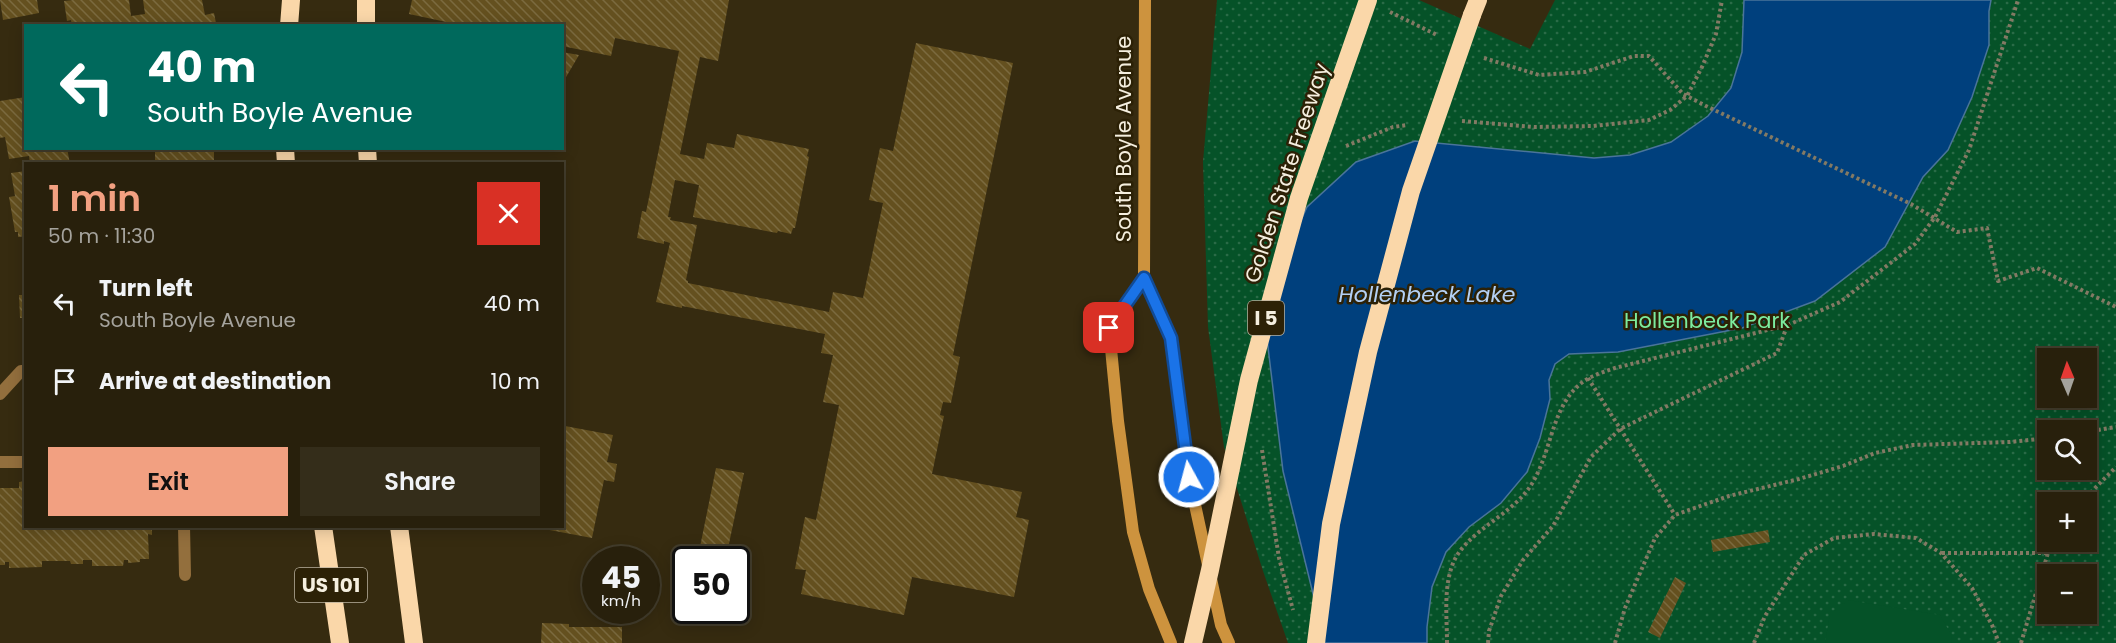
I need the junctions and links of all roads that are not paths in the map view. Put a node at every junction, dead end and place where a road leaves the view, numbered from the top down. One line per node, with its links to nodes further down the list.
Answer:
1 (291, 0): 6 (highway)
2 (366, 0): 7 (highway)
3 (1145, 0): 8 (main road, South Boyle Avenue)
4 (1368, 0): 20 (highway, Golden State Freeway / I 5, bridge)
5 (1475, 8): 22 (highway, bridge)
6 (289, 24)
7 (366, 24)
8 (1144, 278): 19 (main road); 21 (main road, South Boyle Avenue)
9 (24, 370): 10 (street)
10 (0, 394)
11 (0, 462): 12 (street)
12 (24, 462)
13 (184, 528): 16 (street)
14 (323, 528): 17 (highway, US 101)
15 (399, 528): 18 (highway)
16 (185, 575)
17 (340, 643)
18 (414, 643)
19 (1171, 643)
20 (1193, 643)
21 (1229, 643)
22 (1316, 643)

